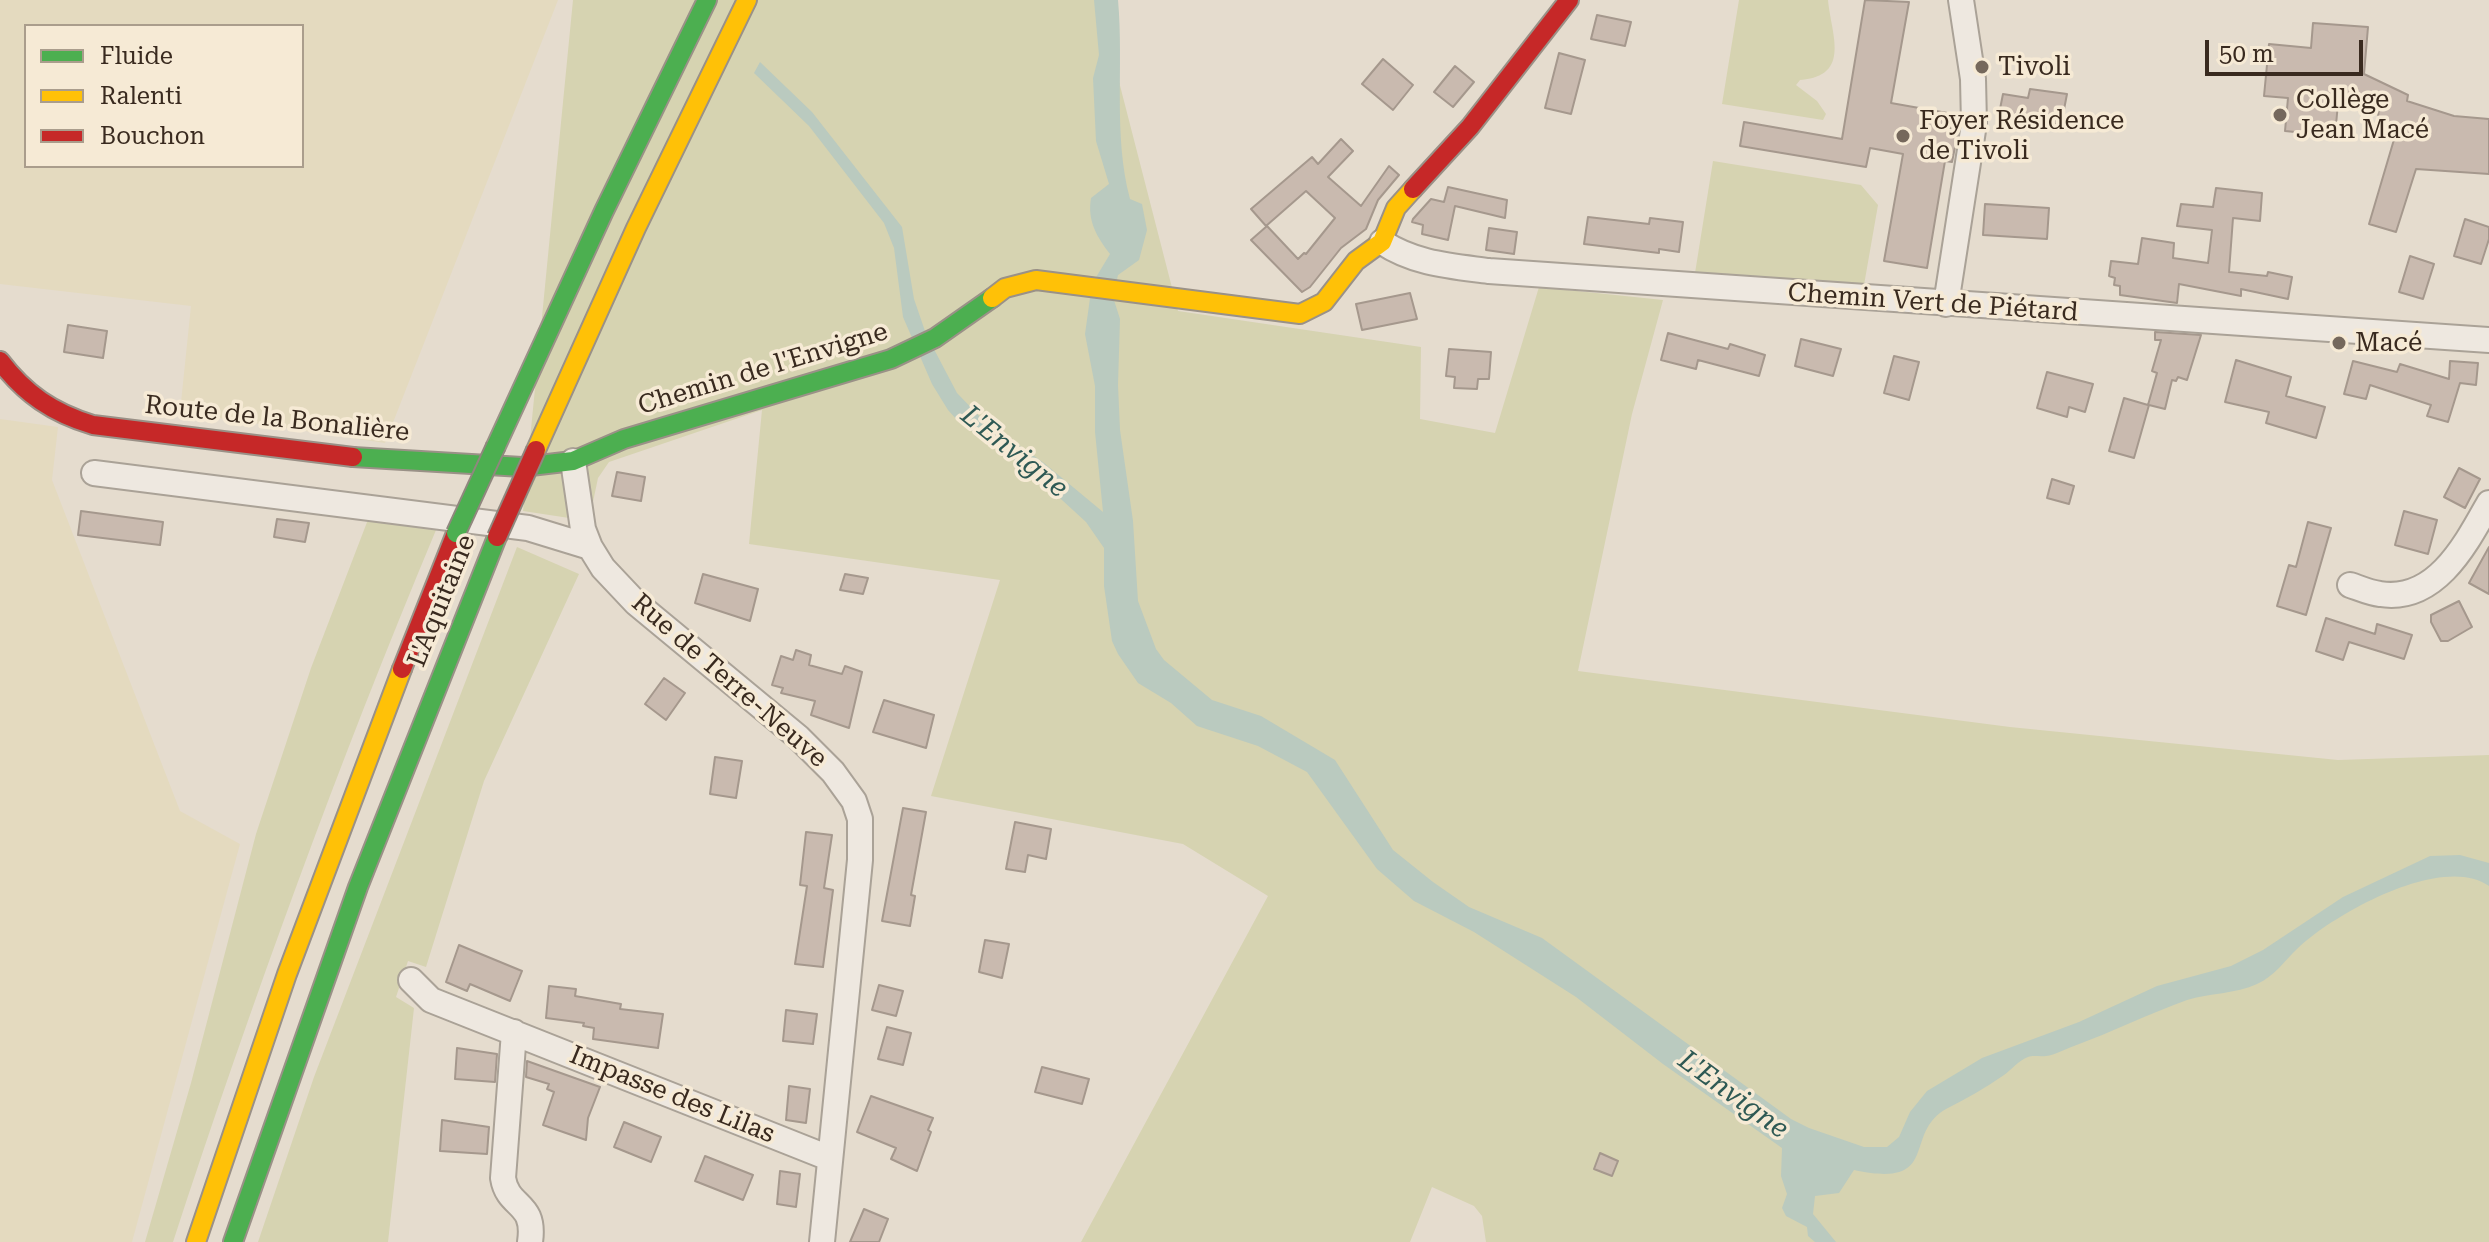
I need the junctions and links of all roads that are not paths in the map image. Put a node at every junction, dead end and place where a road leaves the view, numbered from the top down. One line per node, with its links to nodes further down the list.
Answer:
1 (707, 0): 17 (main road, L'Aquitaine, bridge)
2 (747, 0): 18 (main road, L'Aquitaine, bridge)
3 (1569, 0): 5 (main road, Chemin de l'Envigne)
4 (1961, 0): 6 (street)
5 (1382, 242): 6 (street, Chemin Vert de Piétard); 9 (main road, Chemin de l'Envigne)
6 (1946, 304): 7 (street, Chemin Vert de Piétard)
7 (2489, 340)
8 (0, 361): 9 (main road, Route de la Bonalière)
9 (573, 461): 12 (street, Rue de Terre-Neuve)
10 (94, 473): 12 (street)
11 (2489, 503): 13 (street)
12 (590, 547): 16 (street, Rue de Terre-Neuve)
13 (2350, 585)
14 (411, 980): 15 (street, Impasse des Lilas)
15 (514, 1032): 16 (street, Impasse des Lilas); 19 (street)
16 (829, 1158): 20 (street, Rue de Terre-Neuve)
17 (196, 1242)
18 (233, 1242)
19 (530, 1242)
20 (822, 1242)

